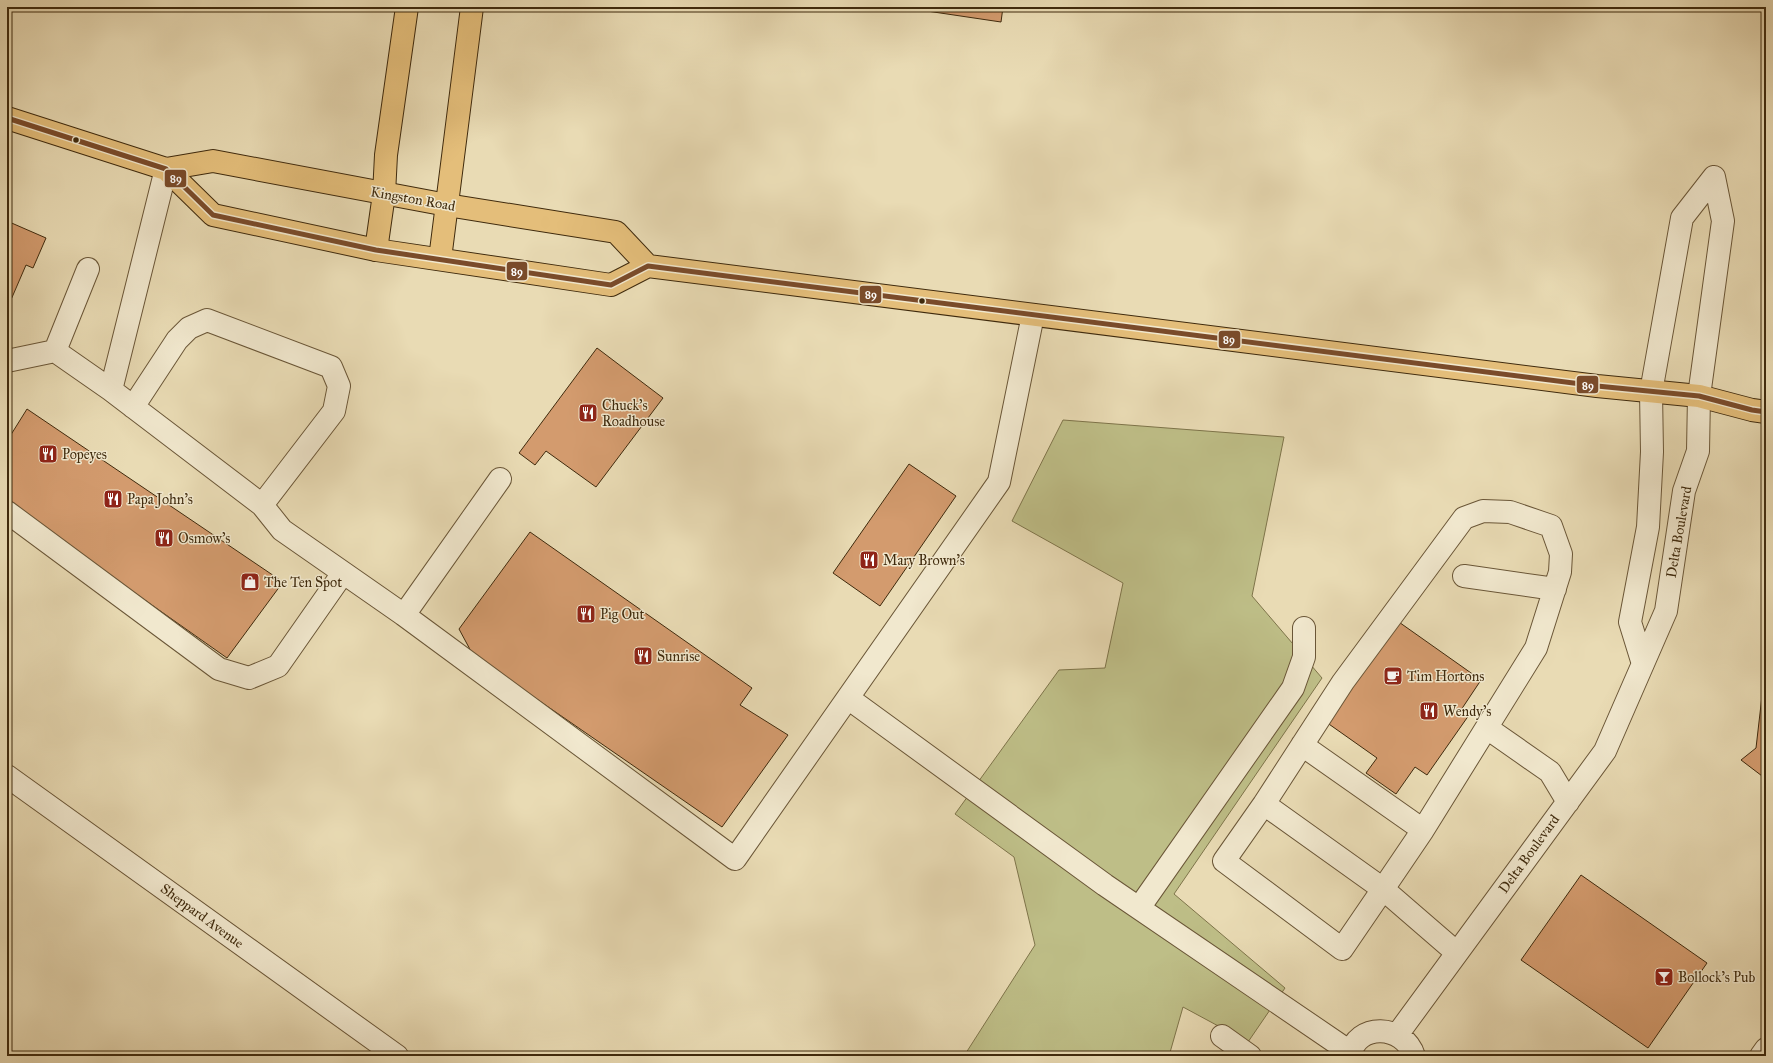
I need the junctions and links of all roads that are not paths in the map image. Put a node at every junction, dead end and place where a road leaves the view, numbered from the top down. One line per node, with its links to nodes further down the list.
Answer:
1 (407, 7): 5 (main road)
2 (472, 7): 6 (main road)
3 (7, 118): 4 (main road, Kingston Road)
4 (166, 169): 5 (main road, Kingston Road); 7 (main road, Kingston Road); 14 (street)
5 (384, 194): 6 (main road, Kingston Road); 7 (main road)
6 (447, 205): 8 (main road); 9 (main road, Kingston Road)
7 (376, 250): 8 (main road, Kingston Road)
8 (440, 259): 9 (main road, Kingston Road)
9 (648, 266): 11 (main road)
10 (88, 268): 12 (street)
11 (1033, 315): 15 (main road); 28 (street)
12 (55, 351): 13 (street); 14 (street)
13 (7, 361)
14 (111, 390): 17 (street)
15 (1651, 392): 16 (main road); 16 (street, Delta Boulevard); 27 (street)
16 (1700, 396): 18 (main road); 27 (street, Delta Boulevard)
17 (133, 407): 20 (street); 20 (street)
18 (1766, 412)
19 (500, 479): 25 (street)
20 (262, 505): 22 (street)
21 (7, 512): 22 (street)
22 (343, 573): 25 (street)
23 (1464, 576): 24 (street)
24 (1555, 590): 29 (street); 30 (street)
25 (404, 615): 28 (street)
26 (1304, 628): 36 (street)
27 (1643, 664): 32 (street, Delta Boulevard)
28 (848, 698): 36 (street)
29 (1487, 728): 32 (street); 34 (street)
30 (1302, 745): 33 (street); 34 (street)
31 (7, 776): 42 (street, Sheppard Avenue)
32 (1568, 802): 37 (street, Delta Boulevard)
33 (1264, 804): 35 (street); 35 (street)
34 (1423, 830): 35 (street)
35 (1383, 889): 37 (street)
36 (1139, 908): 41 (street)
37 (1457, 953): 38 (street, Delta Boulevard)
38 (1397, 1034): 41 (street); 44 (street)
39 (1222, 1036): 43 (street)
40 (1766, 1049): 45 (street)
41 (1350, 1054)
42 (397, 1056)
43 (1250, 1056)
44 (1414, 1056)
45 (1761, 1056)

